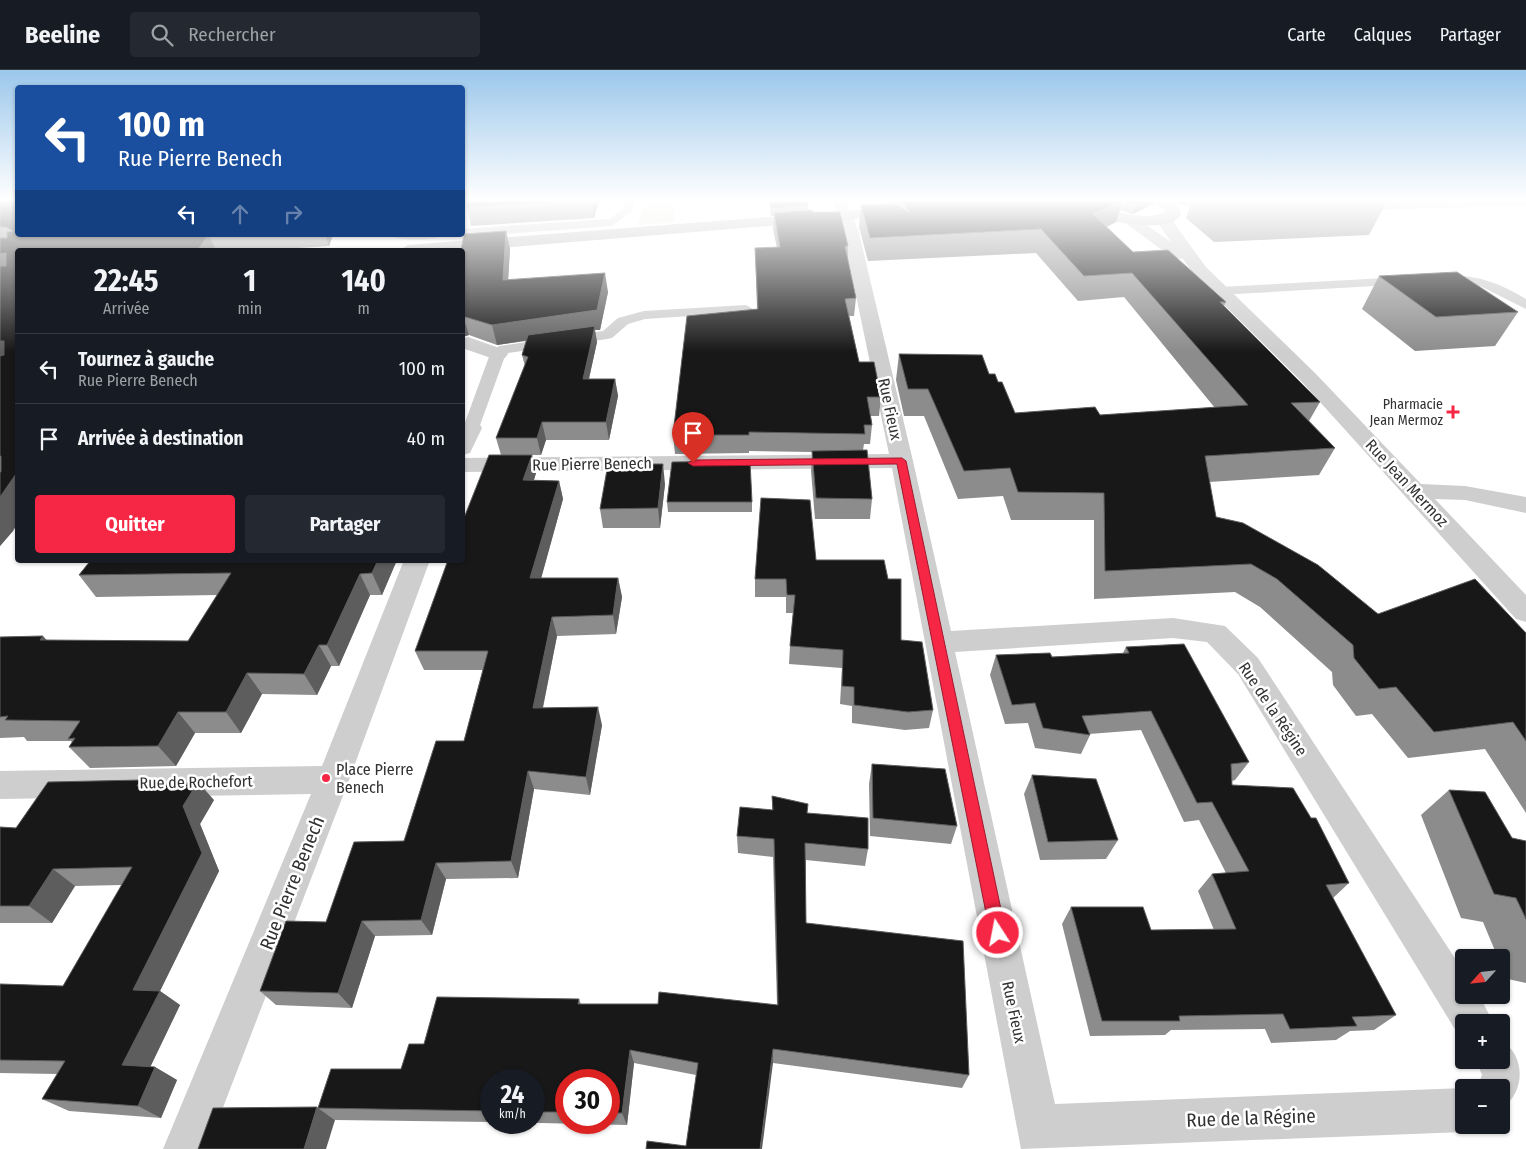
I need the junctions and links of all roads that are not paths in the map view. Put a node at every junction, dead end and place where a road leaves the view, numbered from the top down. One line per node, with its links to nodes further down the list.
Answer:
1 (855, 251): 11 (street, Rue Fieux)
2 (1172, 251): 4 (street, Rue Jean Mermoz)
3 (1186, 251): 4 (street, Rue Jean Mermoz)
4 (1200, 272): 5 (street, Rue Jean Mermoz)
5 (1219, 292): 6 (lane); 13 (street, Rue Jean Mermoz)
6 (1526, 305)
7 (746, 309): 9 (lane)
8 (468, 343): 9 (street)
9 (498, 354): 10 (lane)
10 (467, 438)
11 (902, 461): 12 (street, Rue Pierre Benech); 17 (street, Rue Fieux)
12 (465, 465)
13 (1415, 491): 14 (street); 16 (street, Rue Jean Mermoz)
14 (1526, 505)
15 (417, 563): 18 (street, Rue Pierre Benech)
16 (1526, 612)
17 (939, 642): 20 (street, Rue de la Régine); 22 (street, Rue Fieux)
18 (333, 780): 19 (street, Rue de Rochefort); 23 (street, Rue Pierre Benech)
19 (0, 785)
20 (1468, 1014)
21 (1455, 1111): 22 (street, Rue de la Régine)
22 (1040, 1138)
23 (186, 1149)

